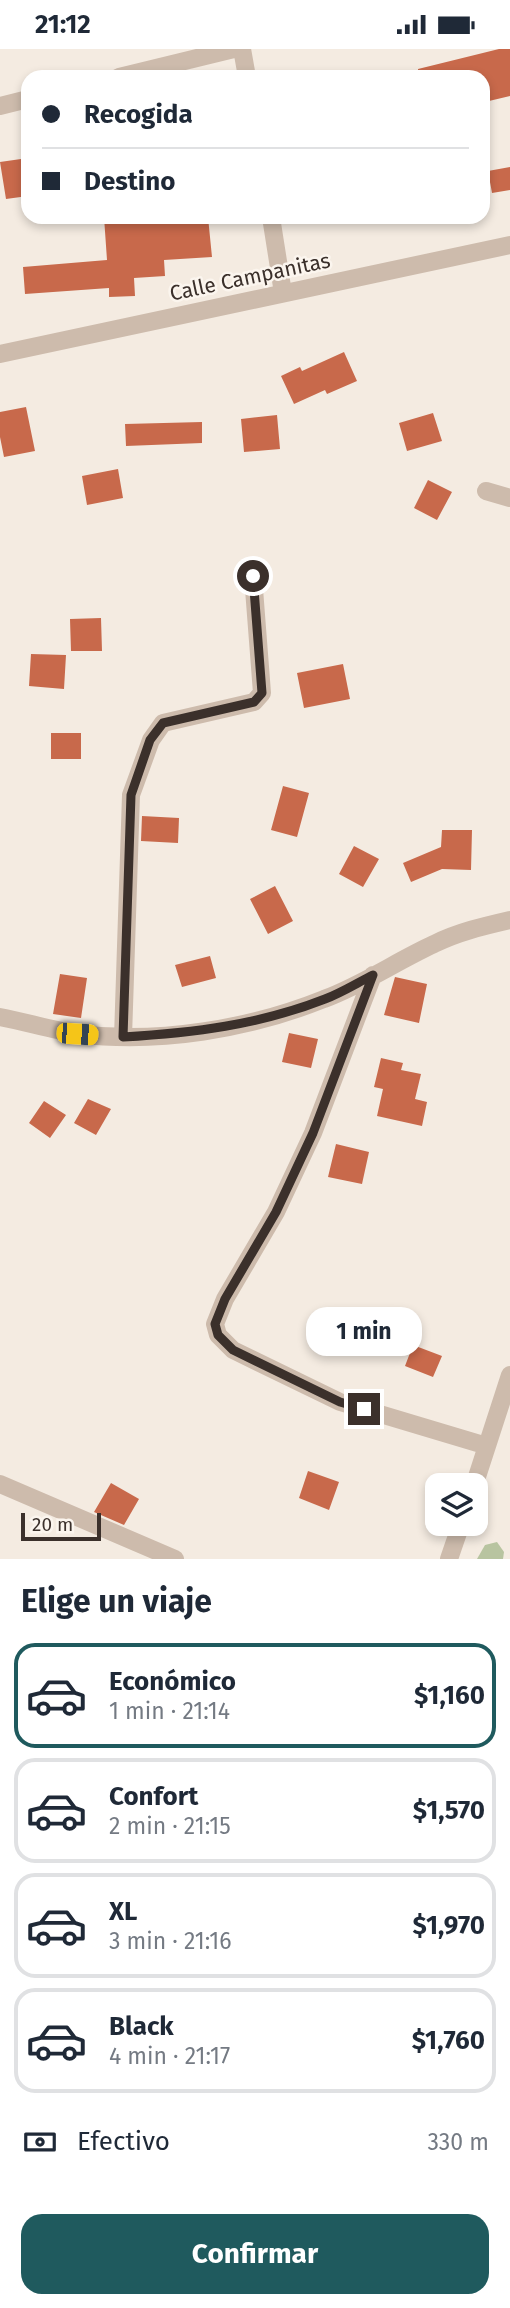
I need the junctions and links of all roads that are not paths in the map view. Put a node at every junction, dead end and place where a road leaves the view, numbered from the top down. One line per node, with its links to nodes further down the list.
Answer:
1 (234, 49): 3 (street)
2 (242, 49): 4 (street)
3 (148, 70)
4 (246, 70)
5 (21, 101): 6 (street)
6 (0, 106)
7 (272, 224): 9 (street)
8 (510, 245): 9 (street, Calle Campanitas)
9 (284, 293): 10 (street, Calle Campanitas)
10 (0, 354)
11 (486, 491): 12 (street)
12 (510, 498)
13 (253, 576): 17 (street)
14 (510, 920): 15 (street)
15 (373, 975): 17 (street); 19 (street)
16 (0, 1017): 17 (street)
17 (123, 1037)
18 (510, 1375): 19 (street)
19 (487, 1446): 20 (street)
20 (478, 1473)
21 (0, 1484): 23 (street)
22 (457, 1536): 24 (street)
23 (174, 1559)
24 (449, 1559)

